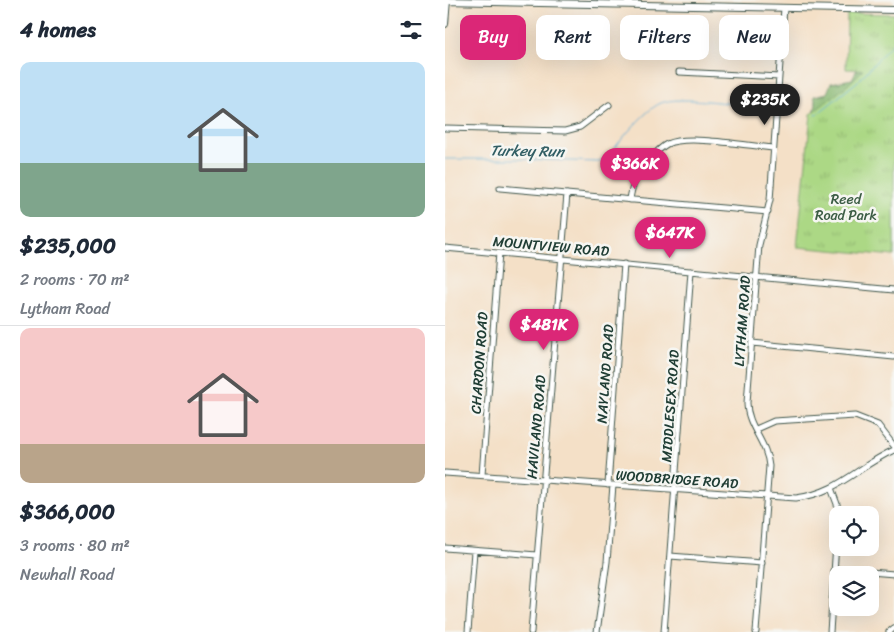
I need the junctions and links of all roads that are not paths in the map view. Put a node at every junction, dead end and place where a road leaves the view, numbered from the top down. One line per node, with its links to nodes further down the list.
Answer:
1 (446, 0): 2 (main road); 5 (main road)
2 (530, 1): 3 (main road)
3 (784, 8): 4 (main road); 7 (street, LYTHAM ROAD)
4 (894, 10)
5 (445, 24)
6 (679, 72): 7 (street)
7 (779, 77): 10 (street, LYTHAM ROAD)
8 (609, 105): 9 (street)
9 (445, 128)
10 (773, 148): 13 (street); 14 (street, LYTHAM ROAD)
11 (500, 188): 12 (street)
12 (567, 194): 13 (street); 17 (street, HAVILAND ROAD)
13 (630, 200): 14 (street)
14 (768, 212): 20 (street, LYTHAM ROAD)
15 (445, 248): 16 (street, MOUNTVIEW ROAD)
16 (499, 253): 17 (street, MOUNTVIEW ROAD); 28 (street, CHARDON ROAD)
17 (562, 259): 18 (street, MOUNTVIEW ROAD); 29 (street, HAVILAND ROAD)
18 (624, 264): 19 (street, MOUNTVIEW ROAD); 30 (street, NAYLAND ROAD)
19 (691, 270): 20 (street, MOUNTVIEW ROAD); 32 (street, MIDDLESEX ROAD)
20 (757, 276): 21 (street, MOUNTVIEW ROAD); 22 (street, LYTHAM ROAD)
21 (894, 290)
22 (752, 344): 23 (street); 24 (street, LYTHAM ROAD)
23 (894, 356)
24 (756, 429): 25 (street); 33 (street, LYTHAM ROAD)
25 (894, 446)
26 (894, 450): 31 (street, WOODBRIDGE ROAD)
27 (445, 472): 28 (street, WOODBRIDGE ROAD)
28 (482, 475): 29 (street, WOODBRIDGE ROAD)
29 (543, 480): 30 (street, WOODBRIDGE ROAD); 37 (street, HAVILAND ROAD)
30 (610, 485): 32 (street, WOODBRIDGE ROAD); 46 (street, NAYLAND ROAD)
31 (831, 488): 33 (street, WOODBRIDGE ROAD); 34 (street)
32 (675, 490): 33 (street, WOODBRIDGE ROAD); 38 (street, MIDDLESEX ROAD)
33 (767, 497): 39 (street, LYTHAM ROAD)
34 (837, 506)
35 (445, 548): 36 (street)
36 (474, 551): 37 (street); 44 (street)
37 (537, 556): 45 (street, HAVILAND ROAD)
38 (670, 556): 39 (street); 47 (street, MIDDLESEX ROAD)
39 (762, 563): 48 (street, LYTHAM ROAD)
40 (879, 573): 41 (street)
41 (894, 574)
42 (831, 616): 49 (street)
43 (894, 628): 50 (street)
44 (468, 632)
45 (531, 632)
46 (597, 632)
47 (664, 632)
48 (757, 632)
49 (830, 632)
50 (889, 632)

